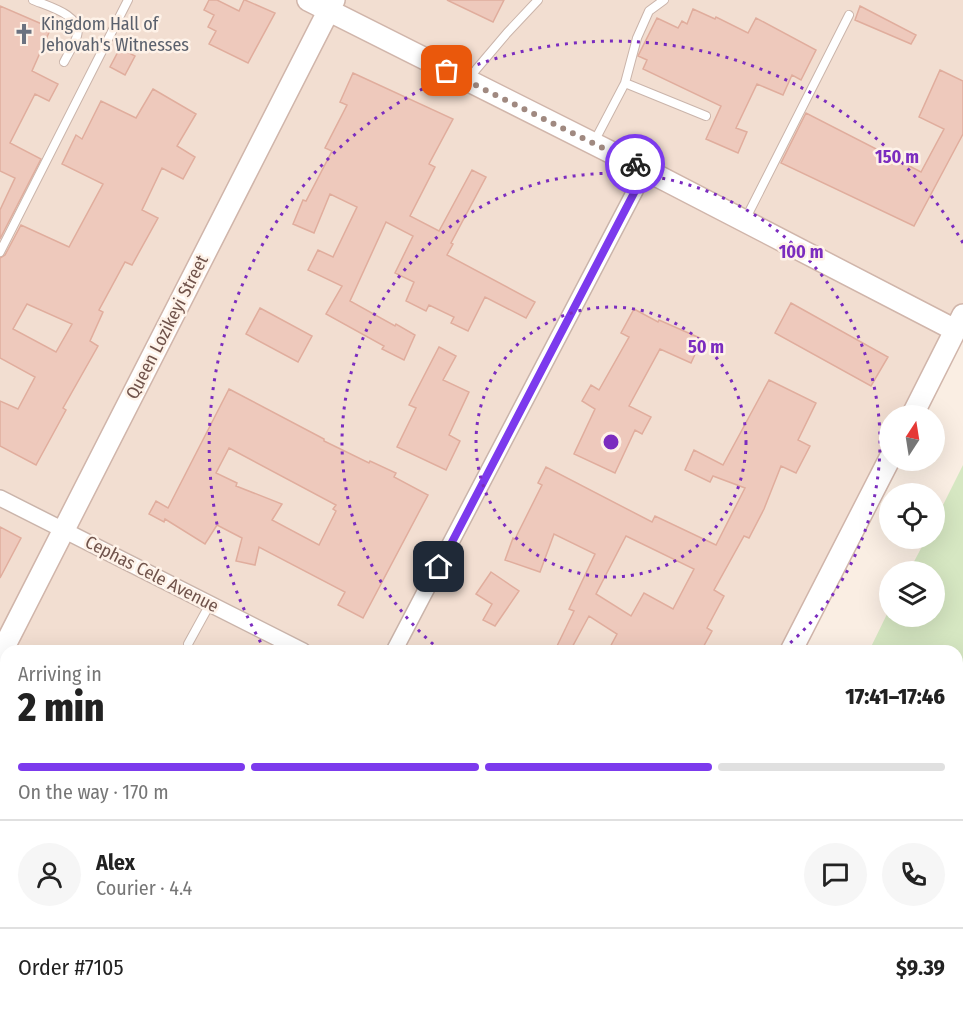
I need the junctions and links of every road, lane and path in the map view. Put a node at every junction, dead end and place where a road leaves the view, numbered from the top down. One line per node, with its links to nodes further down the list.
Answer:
1 (33, 0): 8 (lane)
2 (128, 0): 15 (lane)
3 (308, 0): 6 (street)
4 (538, 0): 9 (lane)
5 (664, 0): 10 (lane)
6 (331, 6): 9 (street); 20 (street, Queen Lozikeyi Street)
7 (849, 15): 14 (lane)
8 (64, 62)
9 (467, 81): 12 (street)
10 (626, 83): 11 (lane); 12 (lane)
11 (706, 116)
12 (594, 143): 13 (street)
13 (646, 170): 14 (street); 25 (street)
14 (745, 221): 16 (street)
15 (0, 252)
16 (960, 326): 17 (street)
17 (918, 405)
18 (884, 471): 26 (street)
19 (0, 498): 20 (street, Cephas Cele Avenue)
20 (63, 530): 21 (street, Cephas Cele Avenue); 23 (street, Queen Lozikeyi Street)
21 (210, 604): 22 (lane); 24 (street, Cephas Cele Avenue)
22 (188, 644)
23 (5, 645)
24 (291, 645)
25 (397, 645)
26 (794, 645)

